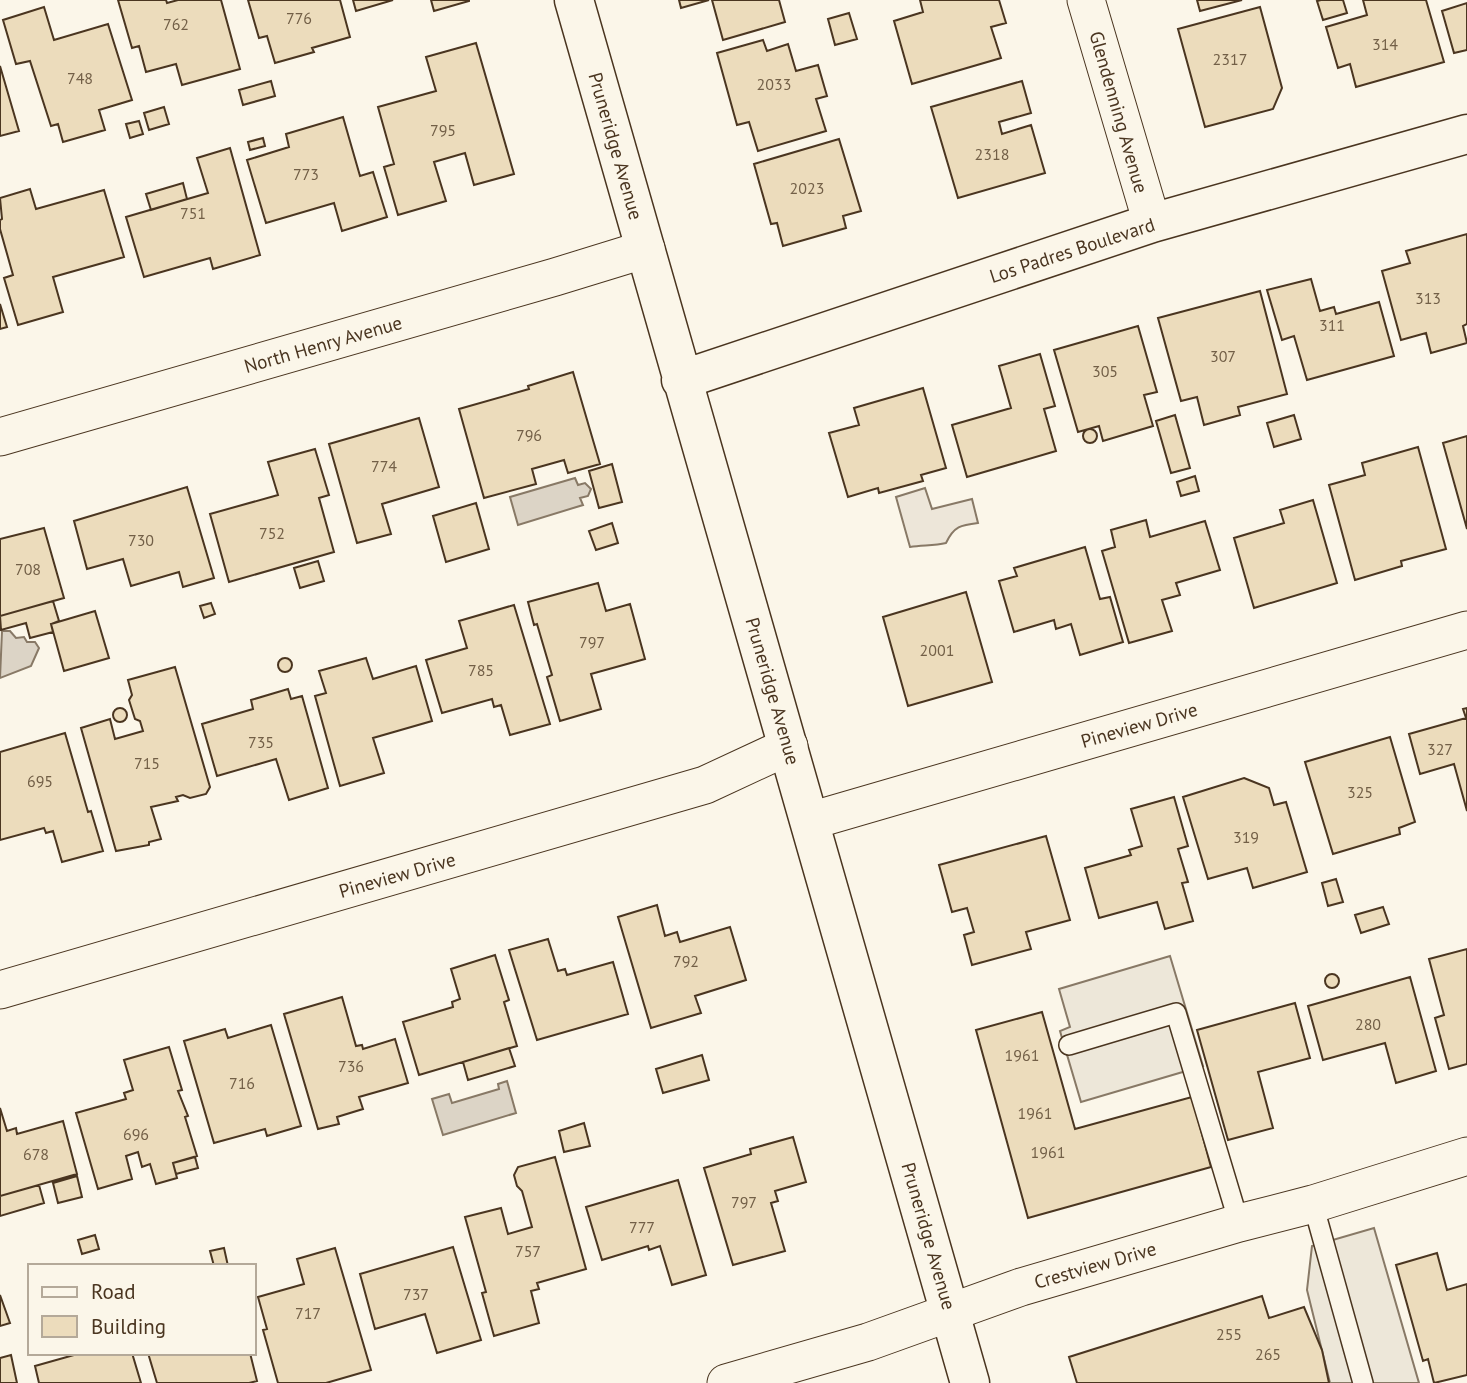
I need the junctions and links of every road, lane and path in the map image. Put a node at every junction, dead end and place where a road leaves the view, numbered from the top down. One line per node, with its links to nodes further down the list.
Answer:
1 (573, 0): 5 (main road, Pruneridge Avenue)
2 (1086, 0): 4 (street, Glendenning Avenue)
3 (1467, 134): 4 (main road, Los Padres Boulevard)
4 (1152, 223): 6 (main road, Los Padres Boulevard)
5 (646, 249): 6 (main road, Pruneridge Avenue); 7 (street, North Henry Avenue)
6 (681, 380): 9 (main road, Pruneridge Avenue)
7 (0, 437)
8 (1467, 630): 10 (street, Pineview Drive)
9 (789, 746): 10 (main road, Pruneridge Avenue); 11 (street, Pineview Drive)
10 (810, 821): 16 (main road, Pruneridge Avenue)
11 (0, 990)
12 (1069, 1045): 15 (lane)
13 (1467, 1156): 14 (street, Crestview Drive)
14 (1313, 1204): 15 (street, Crestview Drive); 19 (lane)
15 (1239, 1223): 16 (street, Crestview Drive)
16 (951, 1313): 17 (street, Crestview Drive); 18 (main road, Pruneridge Avenue)
17 (726, 1383)
18 (970, 1383)
19 (1363, 1383)

